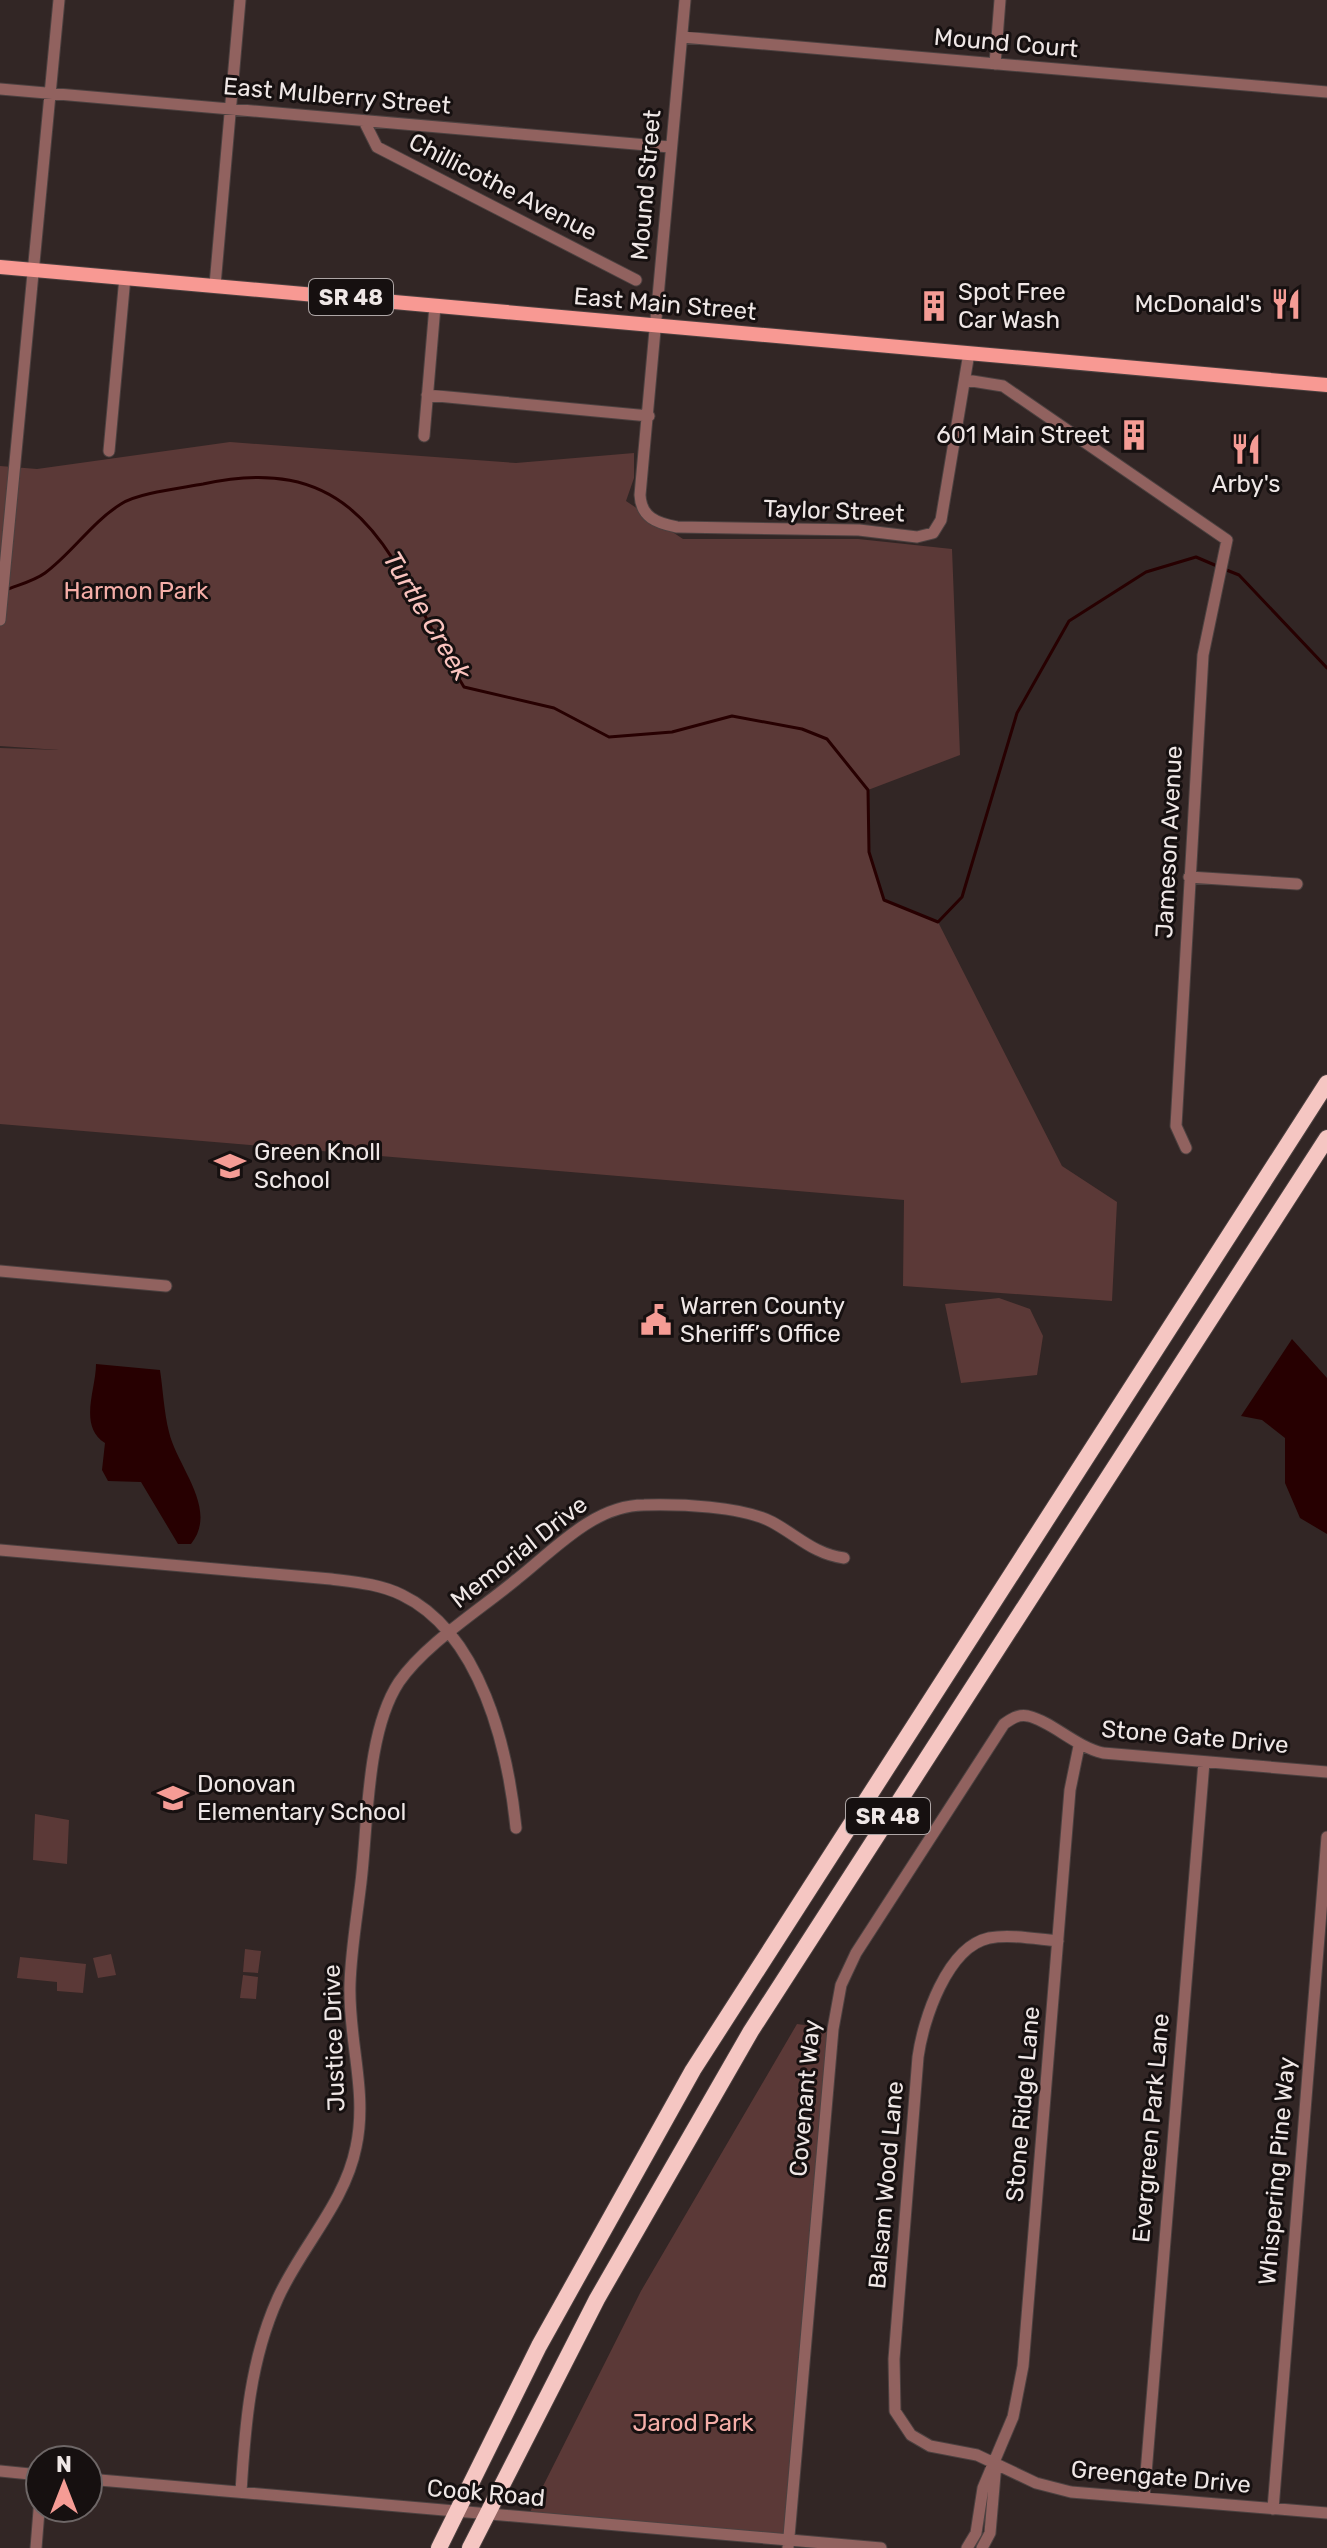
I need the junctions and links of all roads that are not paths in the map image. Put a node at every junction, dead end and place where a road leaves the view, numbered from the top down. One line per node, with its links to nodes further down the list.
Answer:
1 (59, 0): 9 (street)
2 (240, 0): 10 (street)
3 (685, 0): 5 (street, Mound Street)
4 (1000, 0): 6 (street)
5 (682, 37): 6 (street, Mound Court); 12 (street, Mound Street)
6 (995, 64): 8 (street, Mound Court)
7 (0, 89): 9 (street, East Mulberry Street)
8 (1327, 92)
9 (50, 94): 10 (street, East Mulberry Street); 14 (street)
10 (231, 108): 11 (street, East Mulberry Street); 17 (street)
11 (364, 121): 12 (street, East Mulberry Street); 16 (street, Chillicothe Avenue)
12 (670, 147): 19 (street, Mound Street)
13 (0, 267): 14 (main road, East Main Street / SR 48)
14 (35, 270): 15 (main road, East Main Street / SR 48); 28 (street)
15 (125, 277): 17 (main road, East Main Street / SR 48); 26 (street)
16 (636, 280)
17 (215, 285): 18 (main road, East Main Street / SR 48)
18 (435, 306): 19 (main road, East Main Street / SR 48); 23 (street)
19 (656, 325): 20 (main road, East Main Street / SR 48); 24 (street, Mound Street)
20 (969, 353): 21 (street, Taylor Street); 22 (main road, East Main Street / SR 48)
21 (966, 380): 27 (street, Taylor Street); 29 (street, Jameson Avenue)
22 (1327, 385)
23 (427, 395): 24 (street); 25 (street)
24 (649, 416): 27 (street, Mound Street)
25 (424, 436)
26 (109, 451)
27 (648, 516)
28 (0, 620)
29 (1189, 877): 30 (street); 33 (street, Jameson Avenue)
30 (1297, 884)
31 (1327, 1083): 53 (highway, SR 48)
32 (1327, 1138): 55 (highway, SR 48)
33 (1186, 1148)
34 (0, 1271): 35 (street)
35 (166, 1286)
36 (0, 1550): 38 (street)
37 (844, 1558): 38 (street, Memorial Drive)
38 (450, 1634): 43 (street); 50 (street, Justice Drive)
39 (1019, 1716): 40 (street, Stone Gate Drive); 57 (street, Covenant Way)
40 (1079, 1746): 41 (street, Stone Gate Drive); 45 (street, Stone Ridge Lane)
41 (1204, 1762): 42 (street, Stone Gate Drive); 51 (street, Evergreen Park Lane)
42 (1327, 1772)
43 (516, 1828)
44 (1327, 1837): 52 (street, Whispering Pine Way)
45 (1058, 1941): 46 (street, Stone Ridge Lane); 46 (street, Balsam Wood Lane)
46 (996, 2463): 51 (street, Greengate Drive); 62 (street, Stone Ridge Lane); 63 (street, Stone Ridge Lane)
47 (0, 2471): 48 (street)
48 (24, 2473)
49 (104, 2480): 50 (street, Cook Road)
50 (241, 2492): 53 (street, Cook Road)
51 (1144, 2498): 52 (street, Greengate Drive)
52 (1273, 2509): 54 (street, Greengate Drive)
53 (455, 2513): 55 (street, Cook Road); 59 (highway, SR 48)
54 (1327, 2513)
55 (486, 2515): 57 (street, Cook Road); 60 (highway, SR 48)
56 (38, 2524): 58 (street)
57 (788, 2544): 61 (street, Cook Road)
58 (36, 2548)
59 (439, 2548)
60 (470, 2548)
61 (881, 2548)
62 (967, 2548)
63 (982, 2548)

